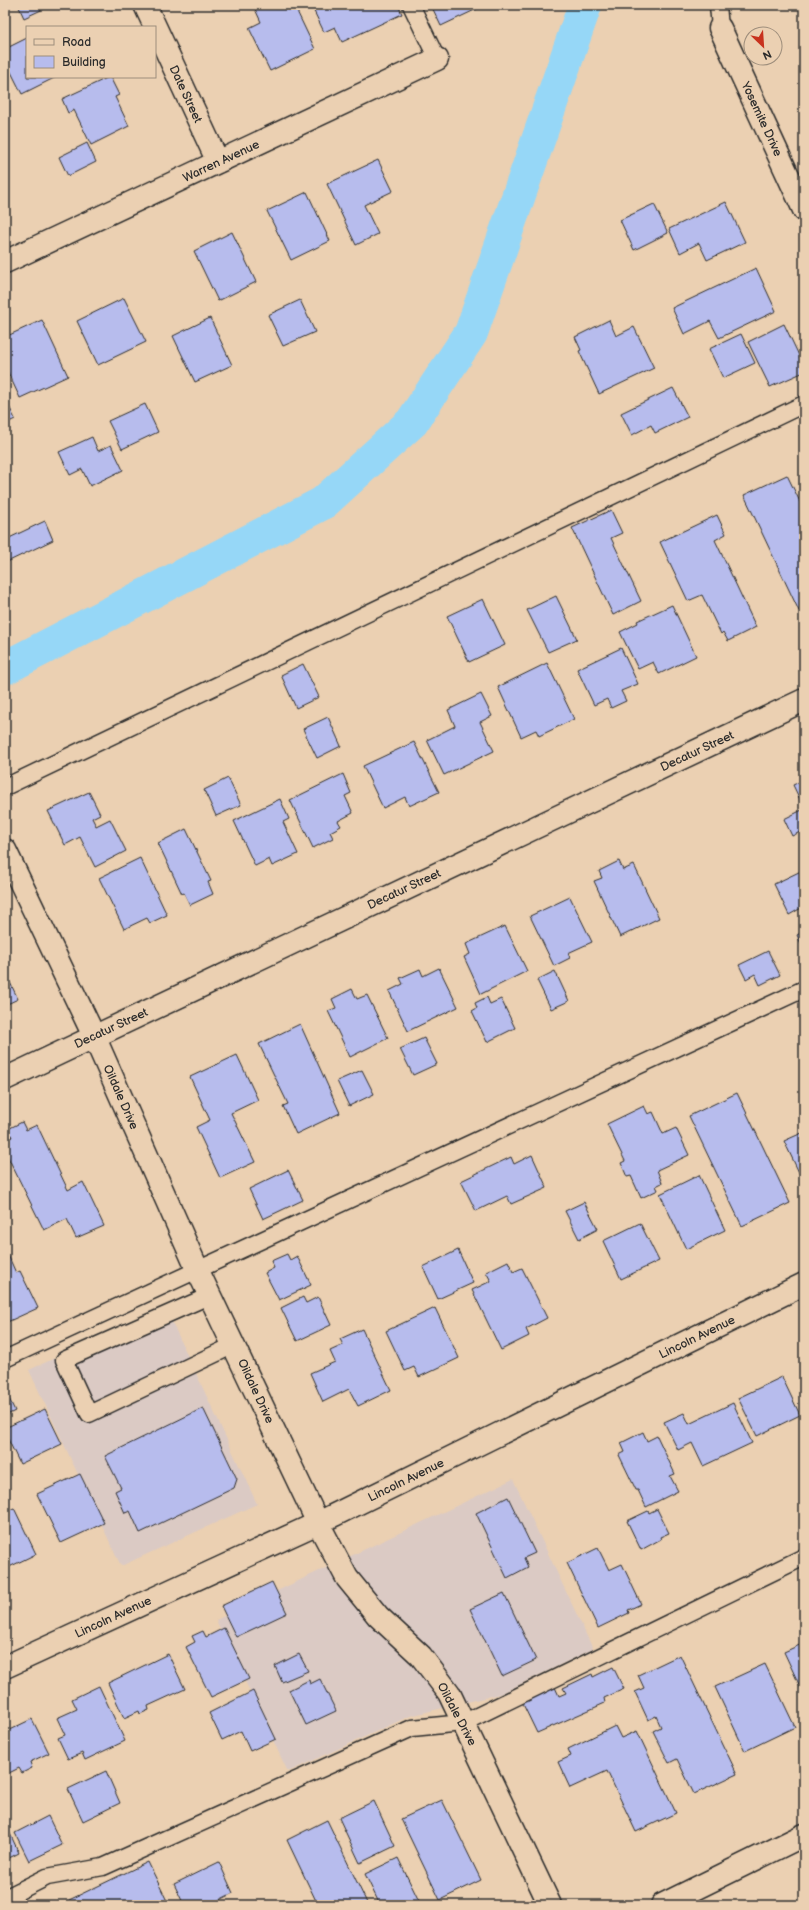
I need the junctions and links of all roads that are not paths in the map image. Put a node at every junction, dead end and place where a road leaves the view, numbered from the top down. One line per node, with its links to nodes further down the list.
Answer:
1 (145, 5): 4 (street, Date Street)
2 (411, 5): 7 (lane)
3 (718, 5): 5 (lane)
4 (155, 26)
5 (720, 28): 9 (street, Yosemite Drive)
6 (156, 29): 8 (street, Date Street)
7 (436, 59): 8 (street, Warren Avenue)
8 (218, 162): 10 (street, Warren Avenue)
9 (804, 210)
10 (5, 262)
11 (804, 404): 13 (lane)
12 (804, 700): 16 (street, Decatur Street)
13 (5, 787)
14 (5, 850): 16 (street, Oildale Drive)
15 (804, 989): 18 (lane)
16 (94, 1036): 17 (street, Decatur Street); 18 (street, Oildale Drive)
17 (5, 1079)
18 (198, 1271): 20 (street, Oildale Drive); 22 (lane)
19 (804, 1284): 23 (street, Lincoln Avenue)
20 (210, 1295): 21 (street, Oildale Drive); 21 (lane)
21 (234, 1345): 23 (street, Oildale Drive)
22 (5, 1359)
23 (318, 1523): 25 (street, Lincoln Avenue); 26 (street, Oildale Drive)
24 (804, 1556): 26 (lane)
25 (5, 1667)
26 (463, 1723): 28 (lane); 29 (street, Oildale Drive)
27 (804, 1835): 30 (street)
28 (5, 1898)
29 (550, 1905)
30 (662, 1905)

